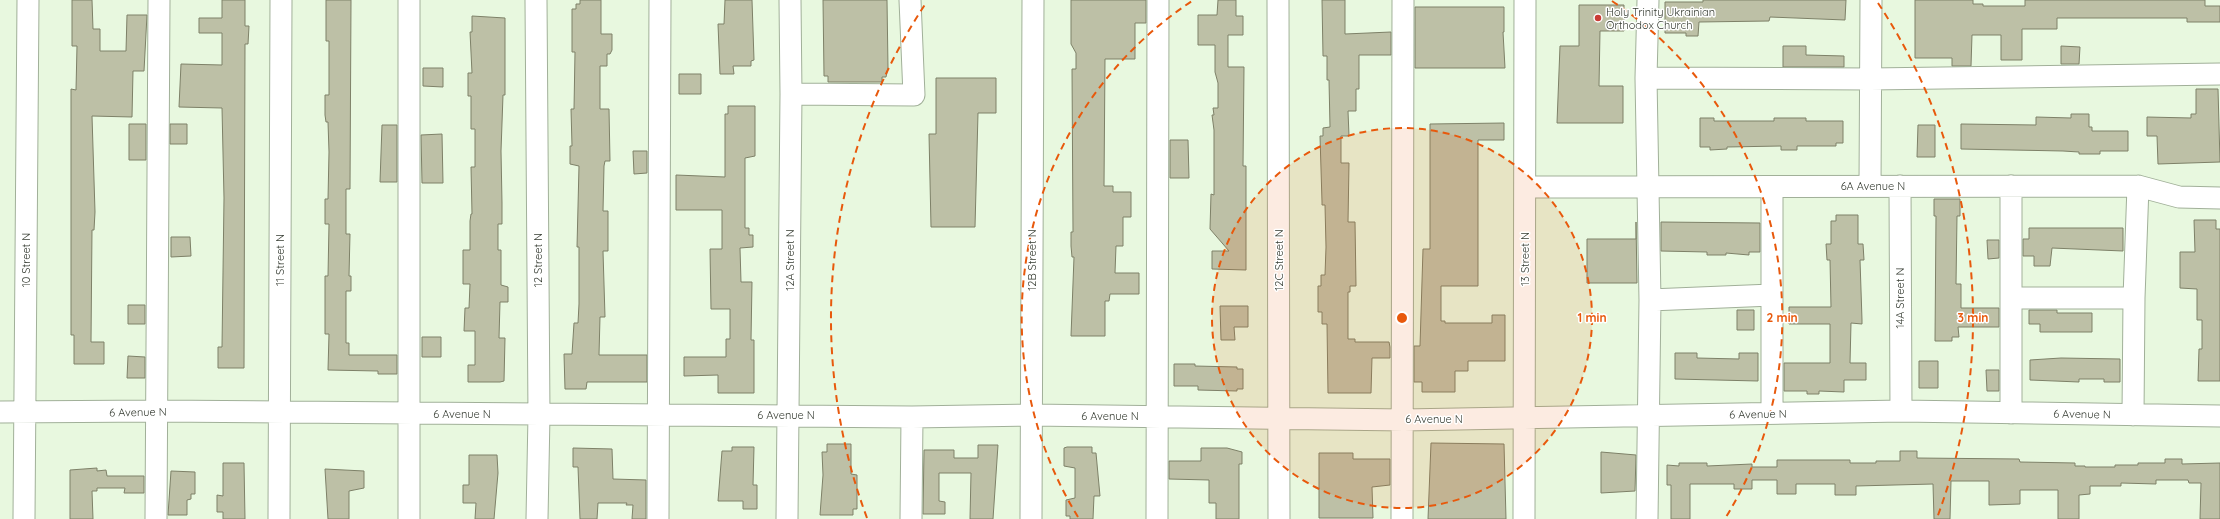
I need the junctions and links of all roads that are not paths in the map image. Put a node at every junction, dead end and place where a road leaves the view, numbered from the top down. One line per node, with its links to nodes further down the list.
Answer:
1 (28, 0): 37 (street, 10 Street N)
2 (159, 0): 32 (street)
3 (281, 0): 35 (street, 11 Street N)
4 (410, 0): 38 (street)
5 (536, 0): 39 (street, 12 Street N)
6 (660, 0): 41 (street)
7 (790, 0): 19 (street, 12A Street N)
8 (910, 0): 19 (street)
9 (1033, 0): 43 (street, 12B Street N)
10 (1158, 0): 45 (street)
11 (1278, 0): 49 (street, 12C Street N)
12 (1403, 0): 51 (street)
13 (1525, 0): 26 (street, 13 Street N)
14 (1648, 0): 17 (street)
15 (1871, 0): 18 (street)
16 (2220, 74): 18 (street)
17 (1646, 78): 18 (street); 20 (street)
18 (1870, 79): 22 (street)
19 (791, 94): 42 (street, 12A Street N)
20 (1647, 186): 21 (street, 6A Avenue N); 26 (street, 6A Avenue N); 31 (street)
21 (1772, 186): 22 (street, 6A Avenue N); 28 (street)
22 (1870, 186): 23 (street, 6A Avenue N)
23 (1900, 186): 24 (street, 6A Avenue N); 33 (street, 14A Street N)
24 (2011, 186): 25 (street, 6A Avenue N); 29 (street)
25 (2138, 186): 27 (street, 6A Avenue N); 30 (street)
26 (1525, 187): 50 (street, 13 Street N)
27 (2220, 198)
28 (1772, 295): 31 (street); 40 (street)
29 (2011, 298): 30 (street); 36 (street)
30 (2134, 298): 44 (street)
31 (1650, 300): 46 (street)
32 (158, 411): 35 (street, 6 Avenue N); 37 (street, 6 Avenue N); 53 (street)
33 (1901, 411): 36 (street, 6 Avenue N); 40 (street, 6 Avenue N)
34 (0, 412): 37 (street, 6 Avenue N)
35 (280, 413): 38 (street, 6 Avenue N); 54 (street, 11 Street N)
36 (2010, 413): 44 (street, 6 Avenue N)
37 (26, 414): 52 (street, 10 Street N)
38 (410, 414): 39 (street, 6 Avenue N); 55 (street)
39 (539, 414): 41 (street, 6 Avenue N); 56 (street, 12 Street N)
40 (1772, 414): 46 (street, 6 Avenue N)
41 (659, 415): 42 (street, 6 Avenue N); 57 (street)
42 (789, 415): 48 (street, 6 Avenue N); 58 (street, 12A Street N)
43 (1032, 415): 45 (street, 6 Avenue N); 48 (street, 6 Avenue N); 60 (street, 12B Street N)
44 (2133, 415): 47 (street, 6 Avenue N)
45 (1157, 416): 49 (street, 6 Avenue N); 61 (street)
46 (1649, 416): 50 (street, 6 Avenue N); 65 (street)
47 (2220, 416)
48 (912, 417): 59 (street)
49 (1280, 417): 51 (street, 6 Avenue N); 62 (street, 12C Street N)
50 (1524, 419): 51 (street, 6 Avenue N); 64 (street, 13 Street N)
51 (1404, 420): 63 (street)
52 (24, 519)
53 (156, 519)
54 (279, 519)
55 (409, 519)
56 (537, 519)
57 (658, 519)
58 (787, 519)
59 (911, 519)
60 (1031, 519)
61 (1157, 519)
62 (1279, 519)
63 (1402, 519)
64 (1524, 519)
65 (1647, 519)

